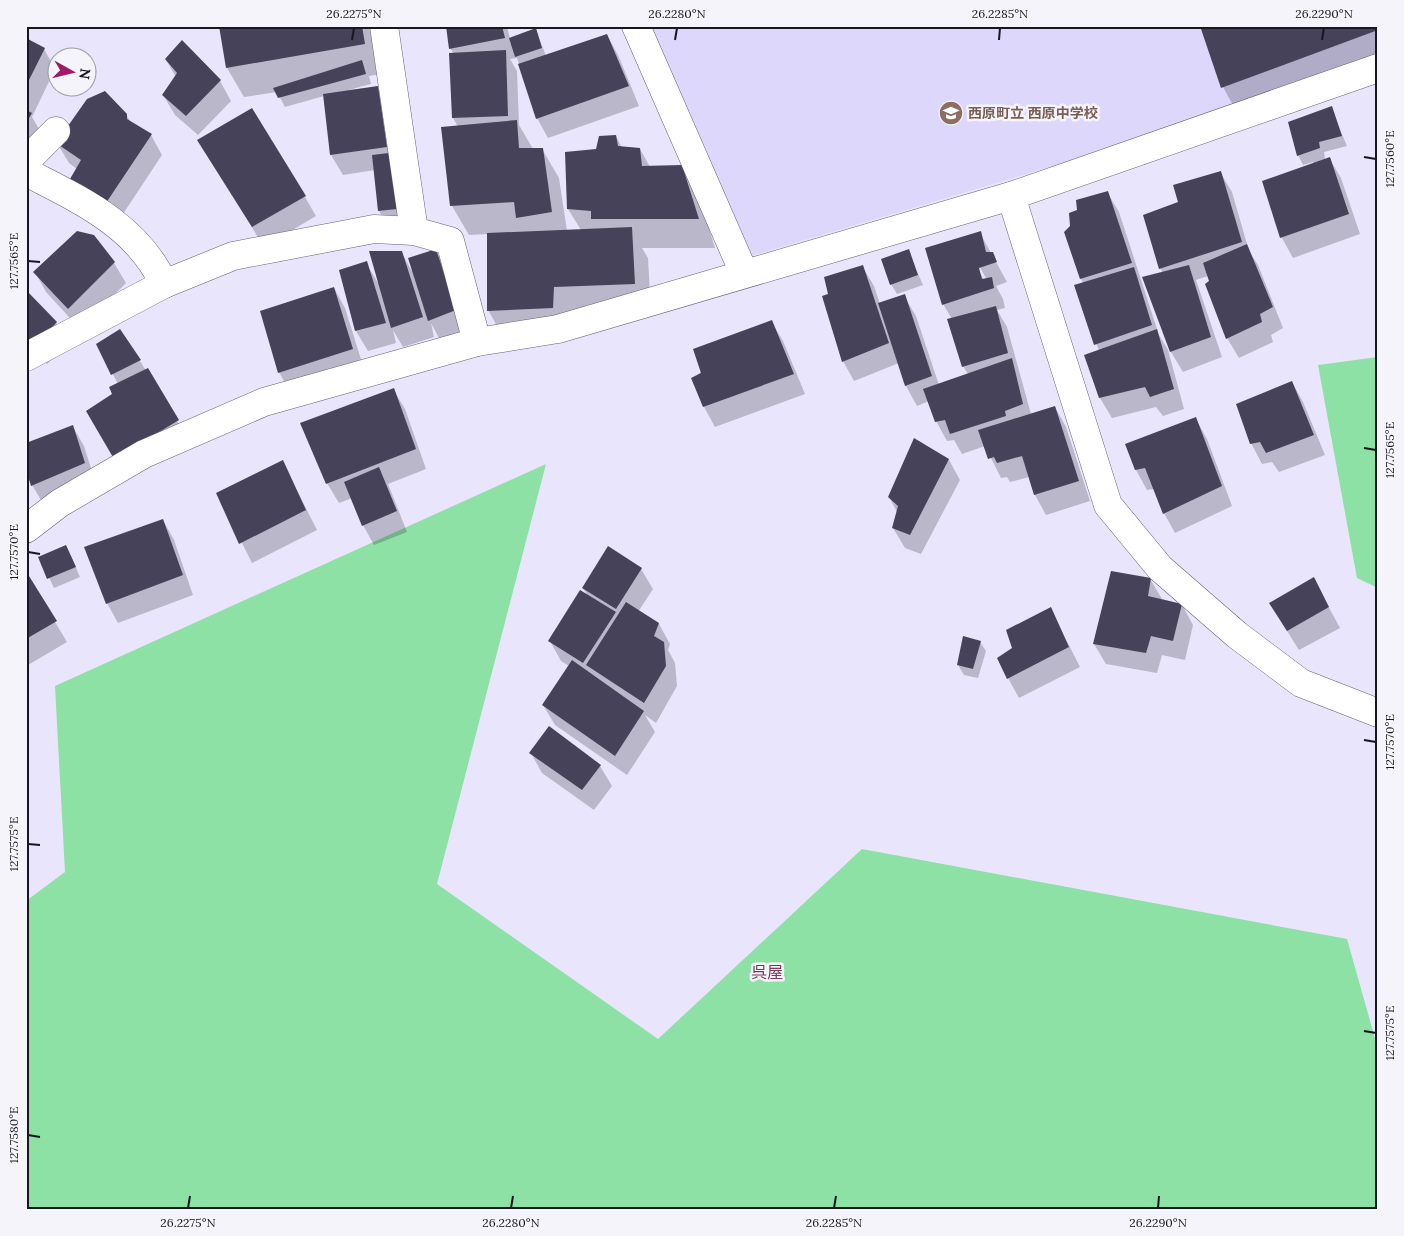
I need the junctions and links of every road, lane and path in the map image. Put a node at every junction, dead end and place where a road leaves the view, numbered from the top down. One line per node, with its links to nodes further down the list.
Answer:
1 (384, 26): 8 (street)
2 (636, 26): 9 (street)
3 (1378, 68): 7 (street)
4 (56, 130): 5 (street)
5 (26, 161)
6 (26, 172): 10 (street)
7 (1011, 196): 9 (street); 14 (street)
8 (414, 231): 10 (street); 11 (street)
9 (744, 273): 11 (street)
10 (164, 284): 12 (street)
11 (477, 342): 13 (street)
12 (26, 358)
13 (26, 529)
14 (1378, 713)

